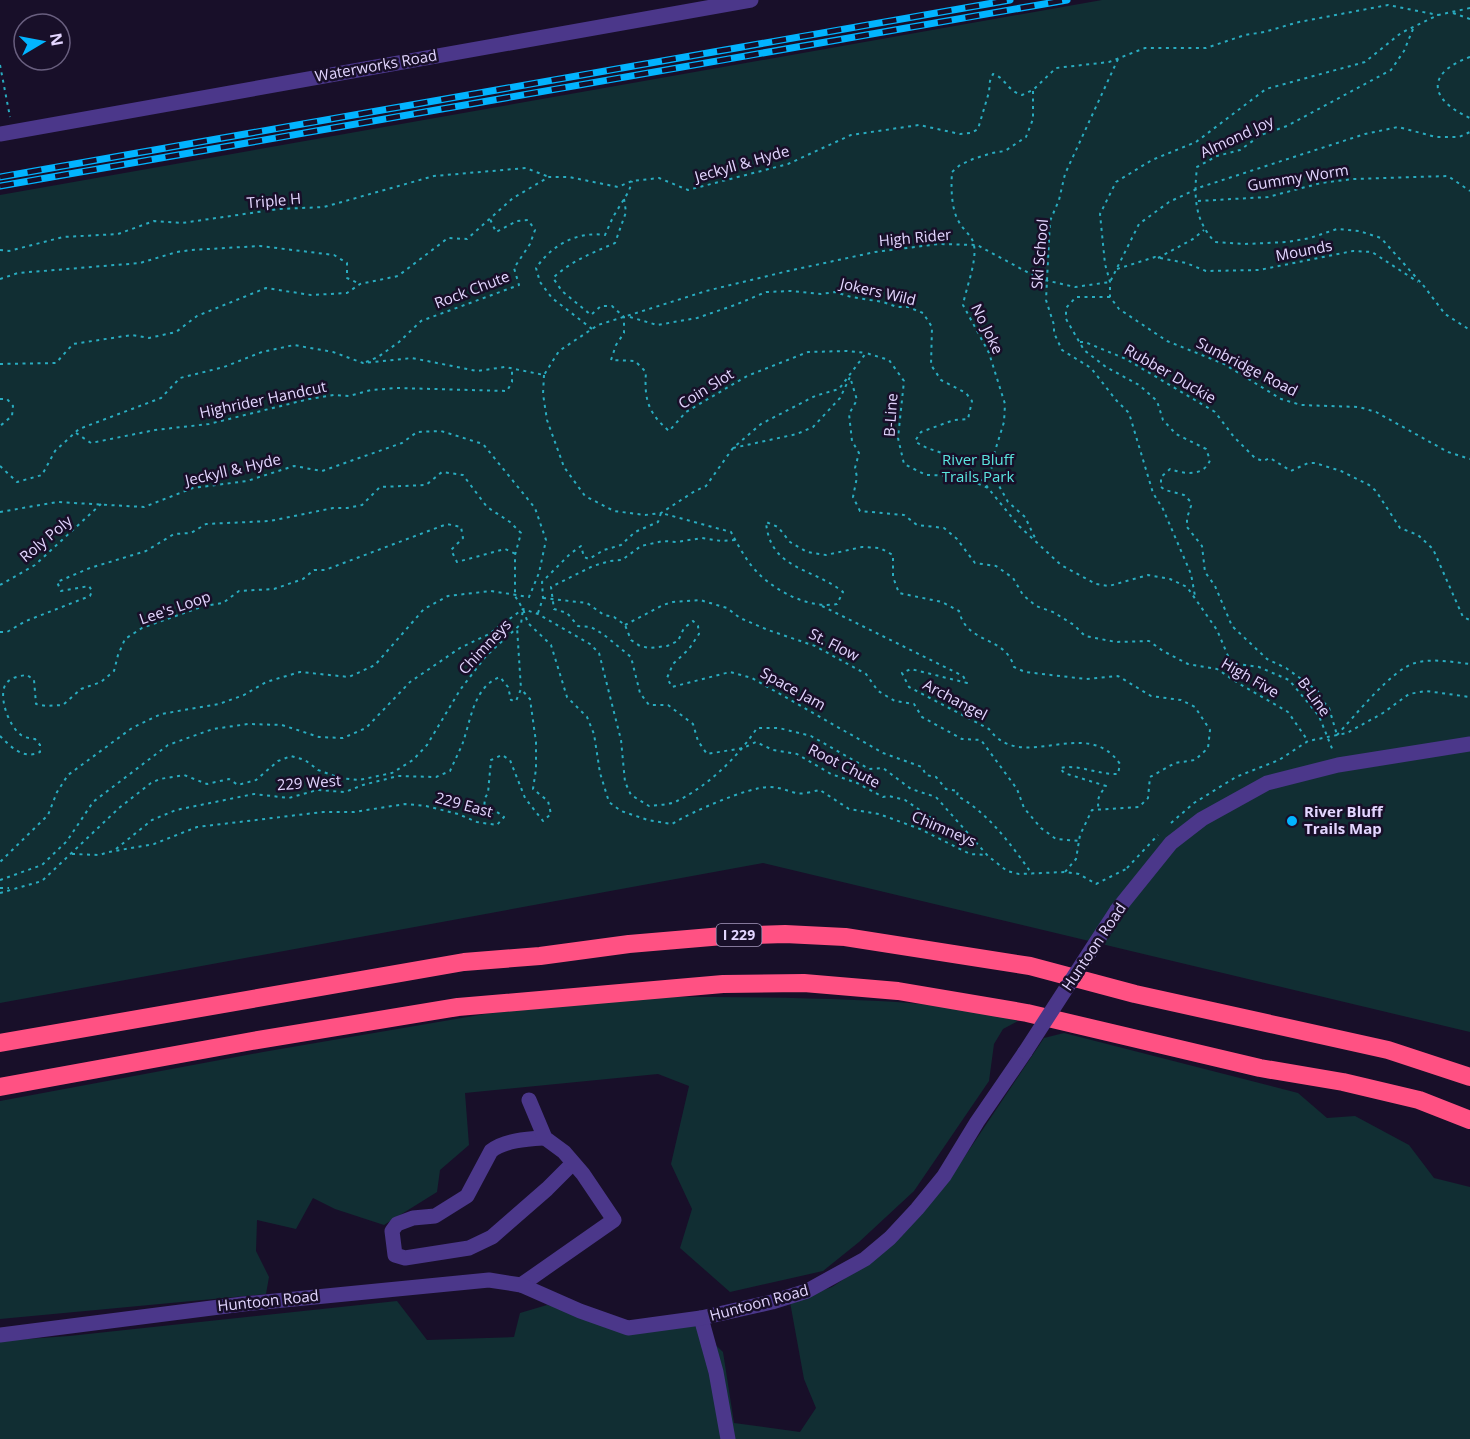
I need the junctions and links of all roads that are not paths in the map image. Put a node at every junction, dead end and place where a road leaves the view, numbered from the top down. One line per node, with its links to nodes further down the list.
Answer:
1 (751, 0): 2 (street, Waterworks Road)
2 (6, 133)
3 (1470, 744): 12 (street, Huntoon Road, bridge)
4 (0, 1043): 5 (highway, I 229)
5 (1470, 1077)
6 (0, 1087): 8 (highway)
7 (529, 1100): 9 (street)
8 (1470, 1120)
9 (545, 1138): 10 (street); 10 (street)
10 (573, 1163): 11 (street)
11 (521, 1285): 12 (street, Huntoon Road); 13 (street, Huntoon Road)
12 (702, 1318): 14 (street)
13 (0, 1335)
14 (728, 1439)

